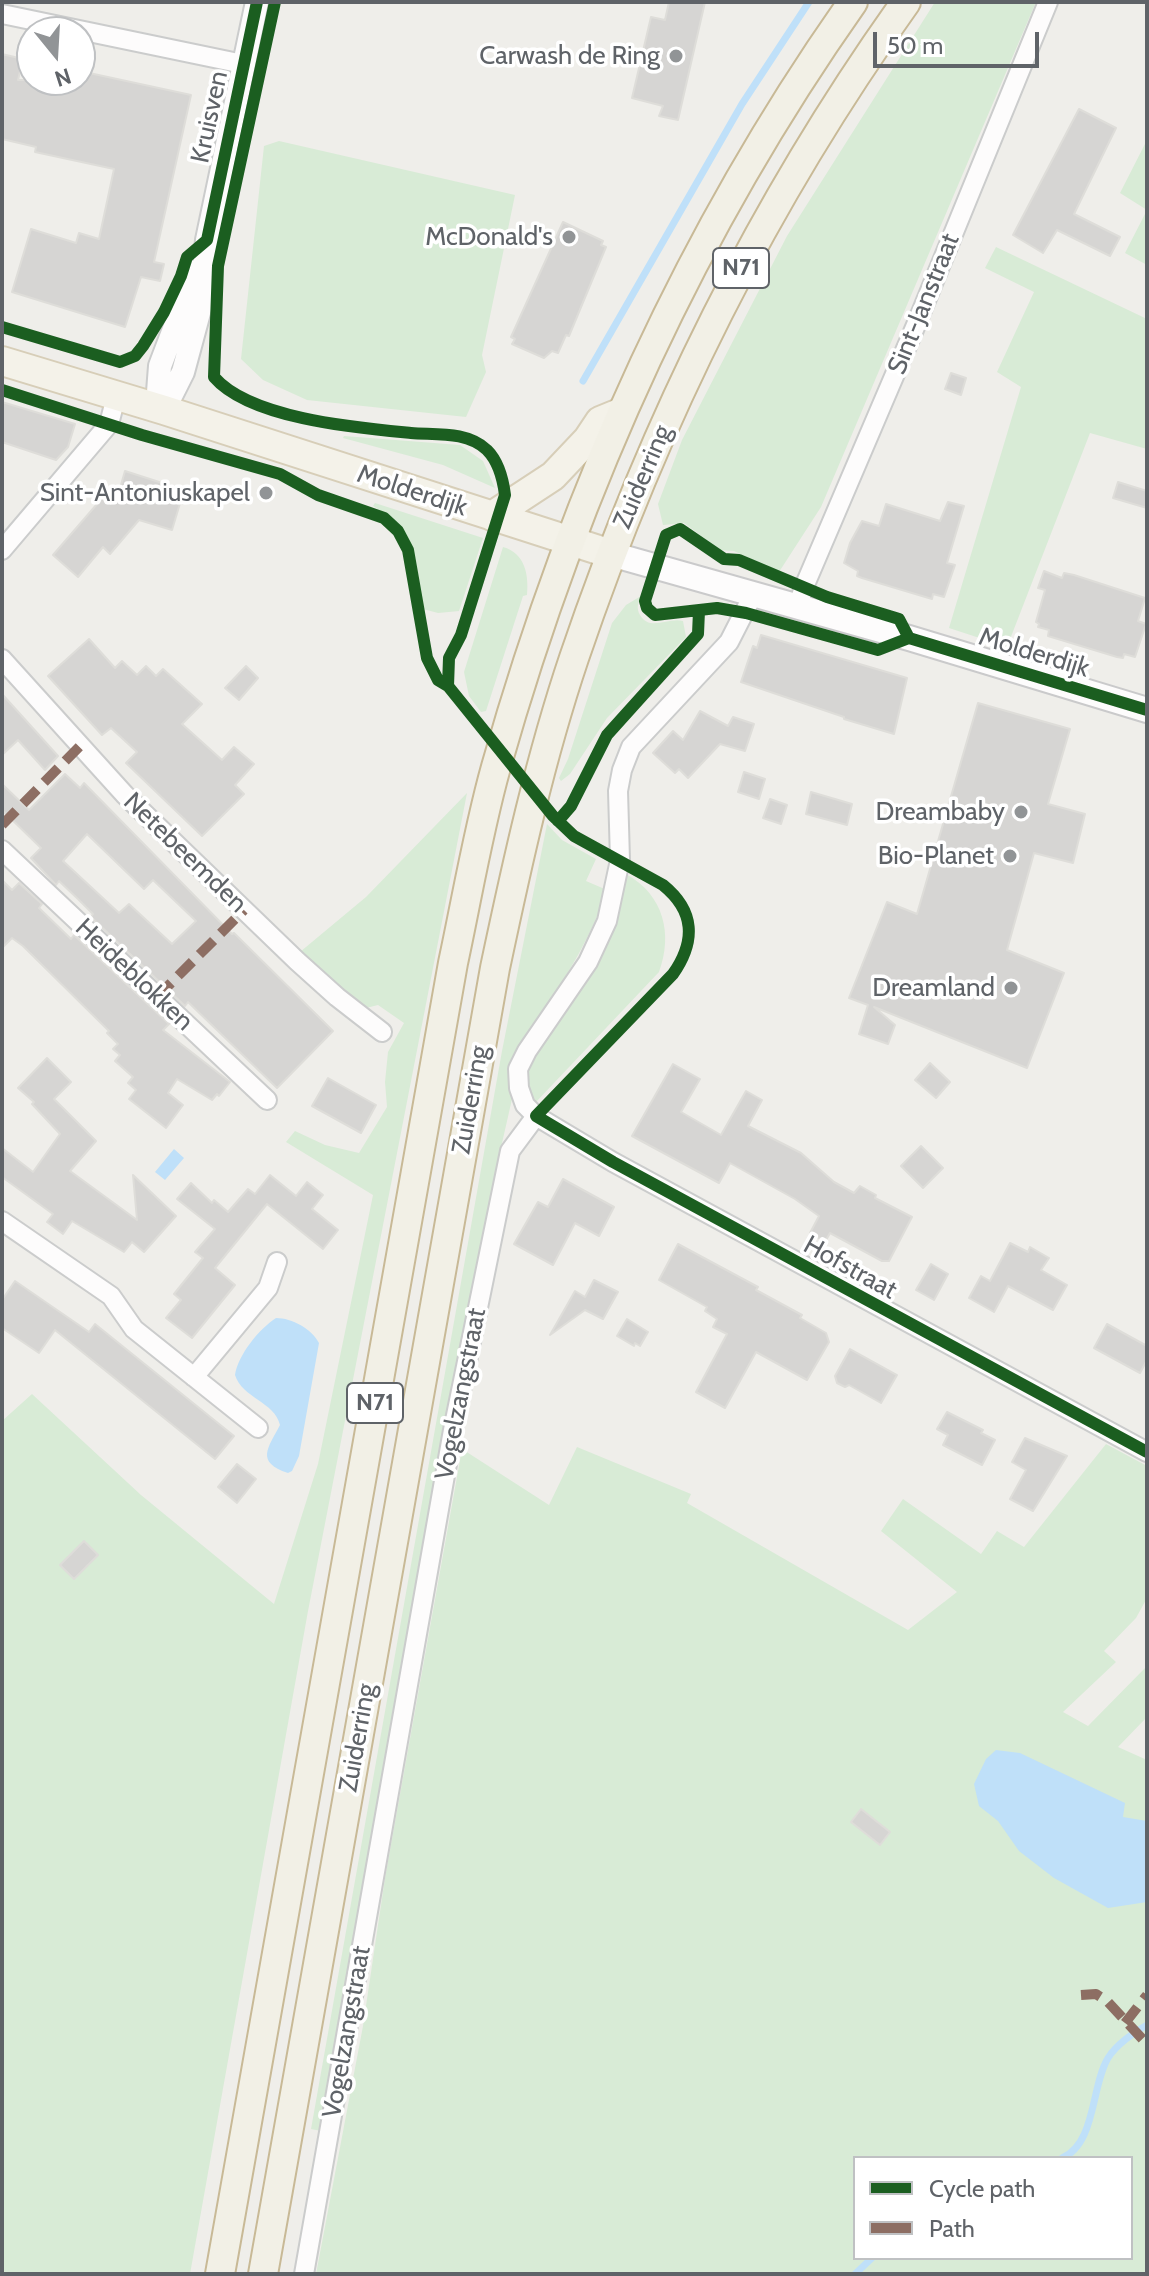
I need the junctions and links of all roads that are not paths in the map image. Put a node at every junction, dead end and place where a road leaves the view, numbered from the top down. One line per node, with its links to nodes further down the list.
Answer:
1 (257, 2): 6 (street, Kruisven)
2 (853, 2): 10 (highway, Zuiderring / N71)
3 (906, 2): 14 (highway, Zuiderring / N71)
4 (1048, 2): 16 (street, Sint-Janstraat)
5 (2, 14): 6 (street)
6 (243, 64): 9 (street, Kruisven)
7 (2, 361): 8 (main road, Molderdijk)
8 (116, 397): 9 (main road, Molderdijk); 13 (street)
9 (164, 410): 11 (main road, Molderdijk)
10 (622, 412): 11 (main road); 12 (highway, Zuiderring / N71)
11 (492, 516): 12 (main road, Molderdijk)
12 (570, 541): 14 (main road, Molderdijk); 28 (highway, Zuiderring / N71)
13 (2, 550)
14 (611, 554): 15 (main road, Molderdijk); 29 (highway, Zuiderring / N71)
15 (754, 593): 16 (main road, Molderdijk); 22 (street)
16 (798, 606): 18 (main road, Molderdijk)
17 (2, 659): 20 (street, Netebeemden)
18 (1147, 710)
19 (2, 850): 21 (street, Heideblokken)
20 (382, 1032)
21 (267, 1100)
22 (536, 1116): 27 (street, Hofstraat); 30 (street, Vogelzangstraat)
23 (2, 1221): 25 (street)
24 (277, 1262): 25 (street)
25 (194, 1377): 26 (street)
26 (258, 1428)
27 (1147, 1452)
28 (220, 2274)
29 (263, 2274)
30 (304, 2274)

